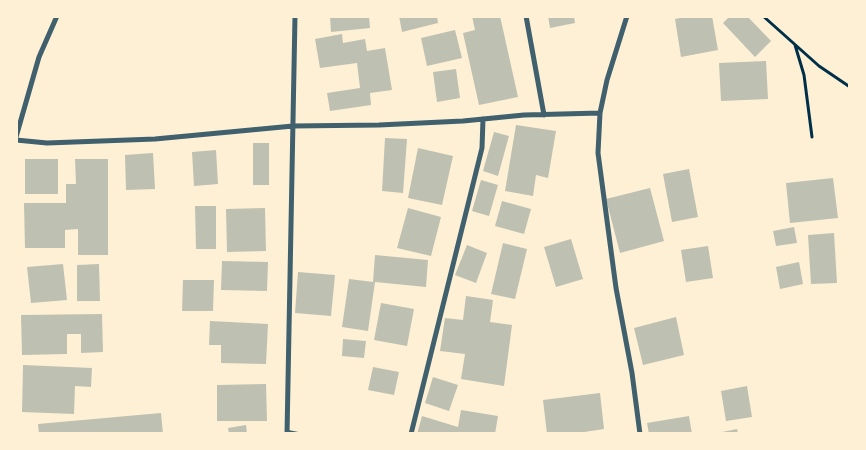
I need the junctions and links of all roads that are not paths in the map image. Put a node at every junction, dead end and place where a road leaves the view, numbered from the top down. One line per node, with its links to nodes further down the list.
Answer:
1 (57, 16): 9 (street)
2 (296, 16): 8 (street)
3 (526, 16): 6 (street)
4 (627, 16): 5 (street)
5 (600, 114): 6 (street); 13 (street)
6 (544, 115): 7 (street)
7 (483, 119): 8 (street); 12 (street)
8 (293, 126): 9 (street); 10 (street)
9 (16, 139)
10 (287, 433): 11 (lane)
11 (298, 434)
12 (411, 434)
13 (640, 434)

